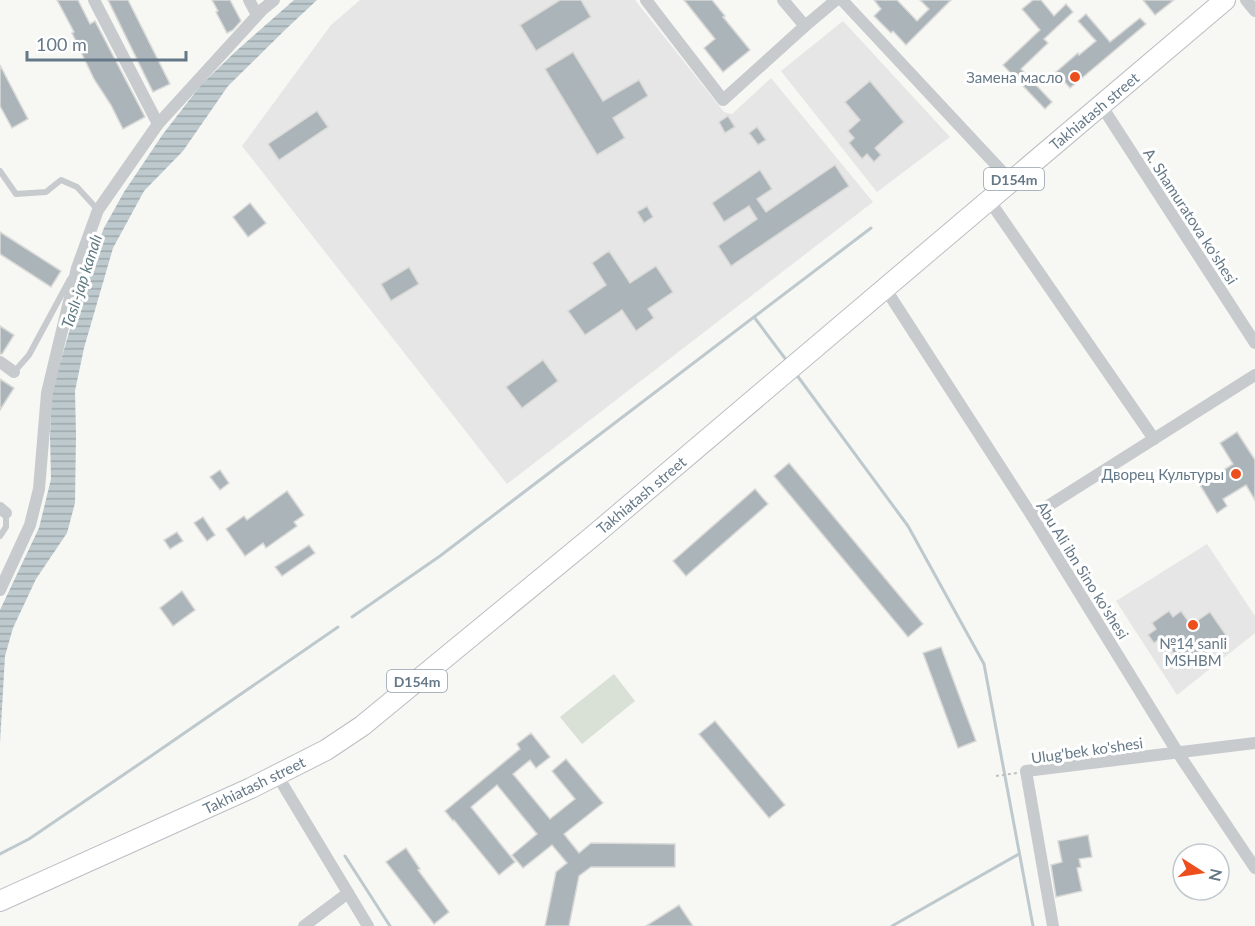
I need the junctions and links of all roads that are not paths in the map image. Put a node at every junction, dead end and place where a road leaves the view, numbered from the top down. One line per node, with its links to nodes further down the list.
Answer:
1 (94, 0): 14 (street)
2 (249, 0): 11 (street)
3 (274, 0): 11 (street)
4 (646, 0): 12 (street)
5 (783, 0): 12 (street)
6 (836, 0): 12 (street)
7 (842, 0): 16 (street)
8 (1225, 0): 13 (main road, Takhiatash street / D154m)
9 (1246, 0): 10 (street)
10 (1255, 11)
11 (256, 15): 14 (street)
12 (805, 26)
13 (1101, 105): 16 (main road, Takhiatash street / D154m); 21 (street, A. Shamuratova ko'shesi)
14 (158, 124): 18 (street)
15 (0, 171): 18 (lane)
16 (1011, 181): 17 (main road, Takhiatash street / D154m)
17 (989, 200): 20 (main road, Takhiatash street / D154m); 25 (street)
18 (98, 210): 19 (street)
19 (76, 268): 23 (lane); 29 (street)
20 (885, 288): 27 (street, Abu Ali ibn Sino ko'shesi); 32 (main road, Takhiatash street / D154m)
21 (1255, 343)
22 (0, 362): 23 (street)
23 (14, 372)
24 (1255, 375): 25 (street)
25 (1154, 439): 27 (street)
26 (3, 510): 28 (lane)
27 (1032, 516): 31 (street, Abu Ali ibn Sino ko'shesi)
28 (0, 536)
29 (0, 590)
30 (1255, 743): 31 (street, Ulug'bek ko'shesi)
31 (1178, 753): 33 (street, Abu Ali ibn Sino ko'shesi); 38 (street, Ulug'bek ko'shesi)
32 (277, 775): 34 (street); 35 (main road, Takhiatash street / D154m)
33 (1255, 868)
34 (348, 893): 36 (street); 37 (street)
35 (0, 901)
36 (304, 926)
37 (368, 926)
38 (1053, 926)

